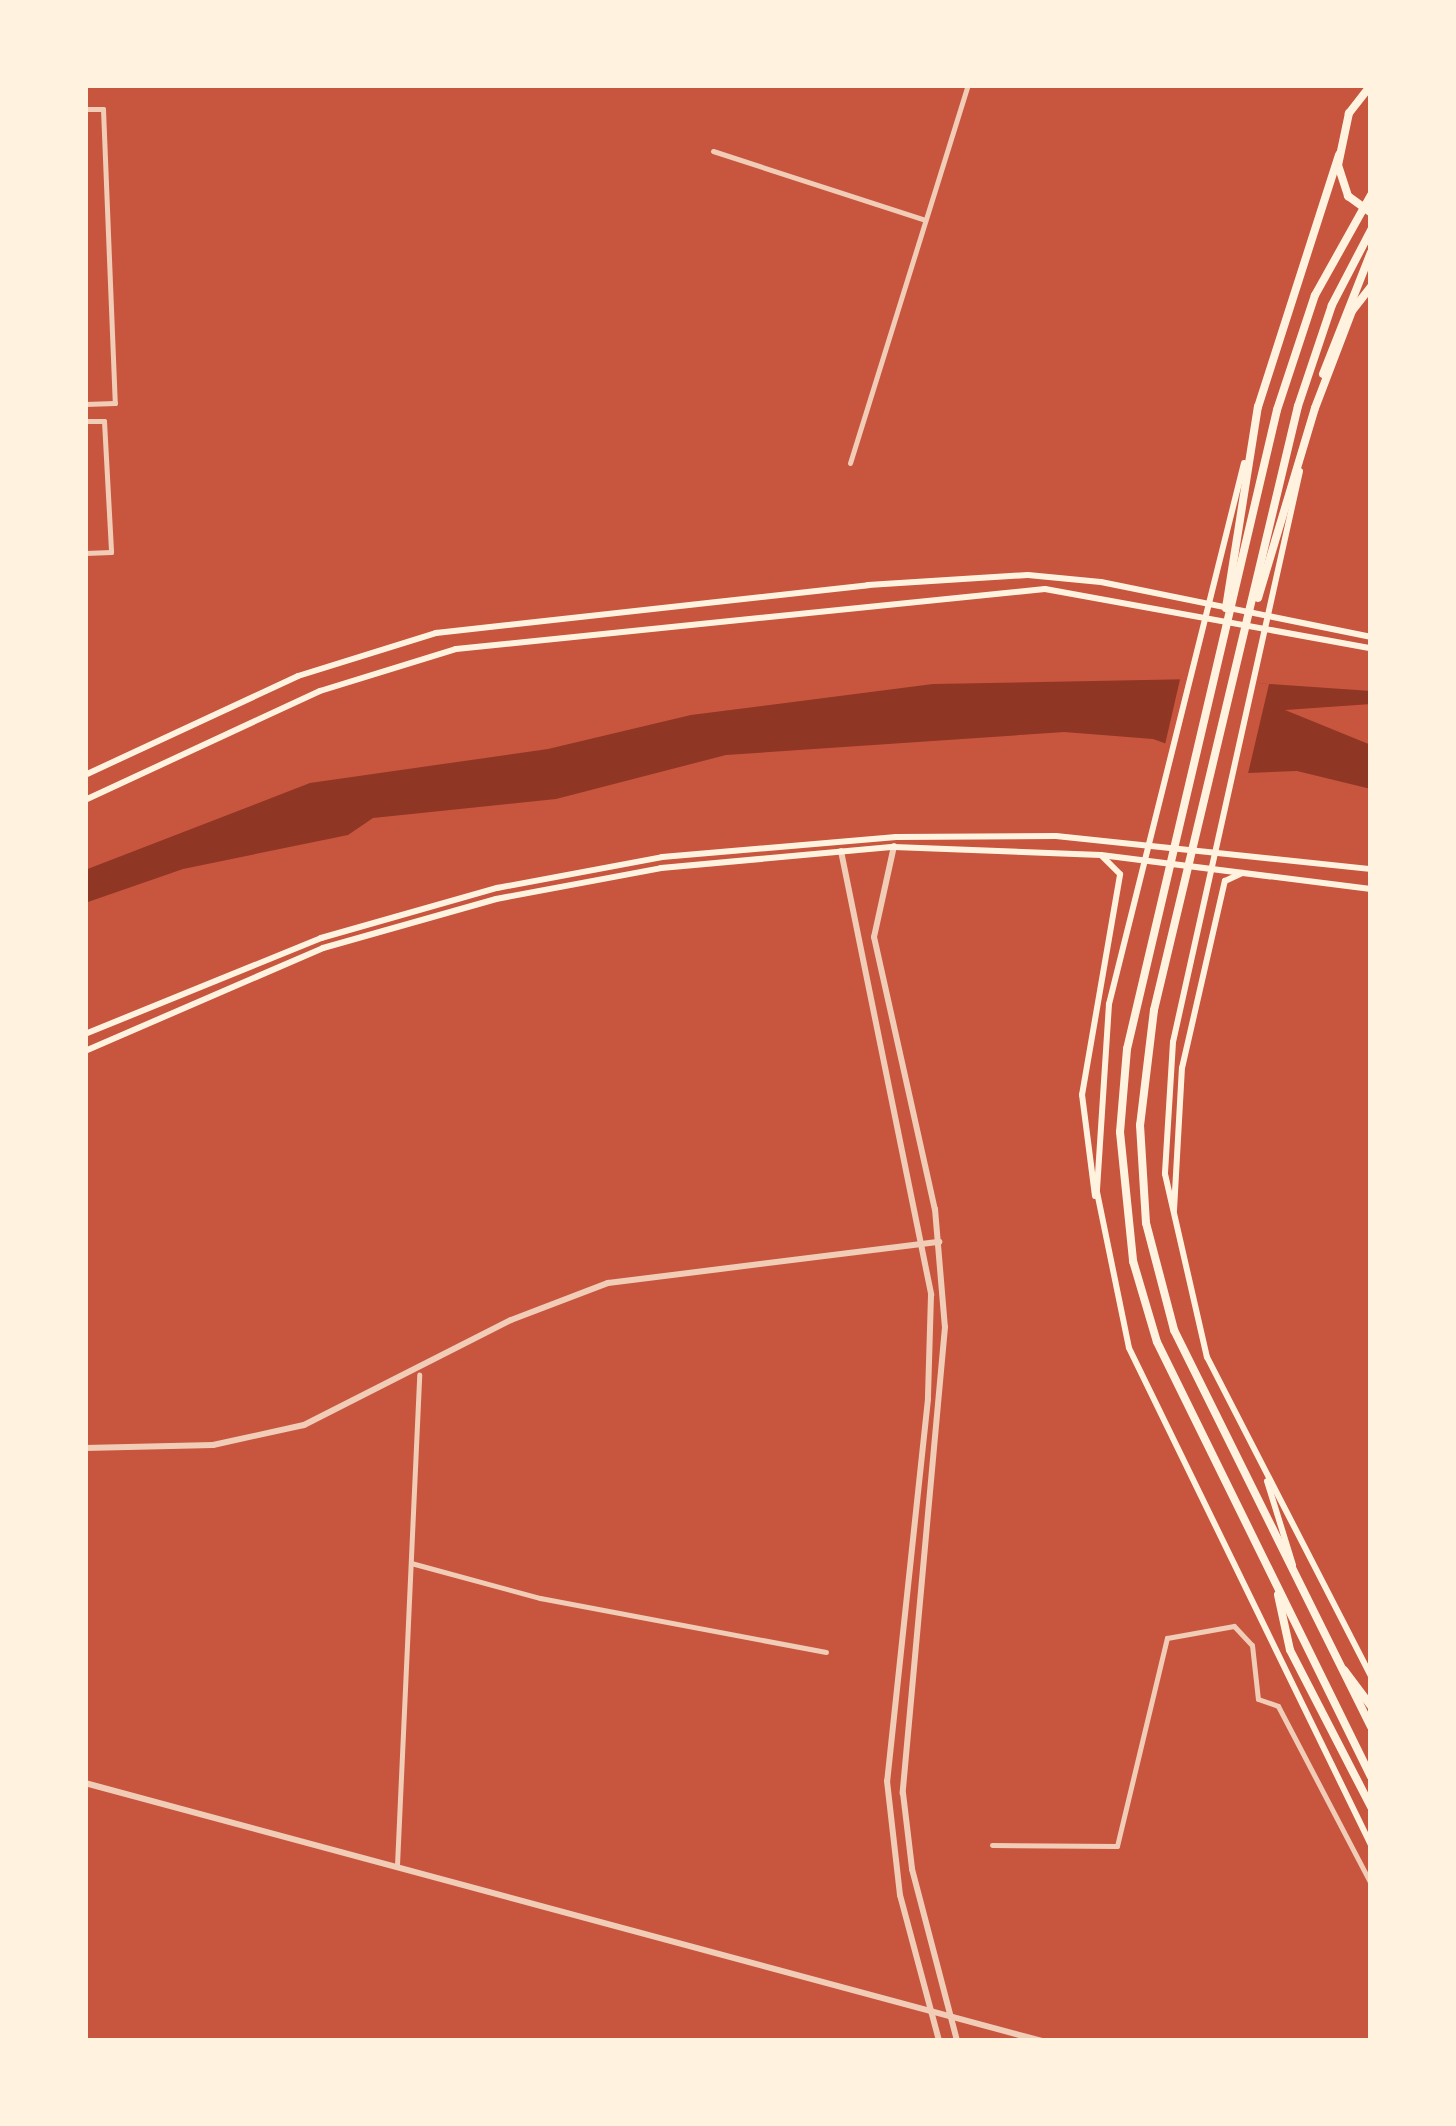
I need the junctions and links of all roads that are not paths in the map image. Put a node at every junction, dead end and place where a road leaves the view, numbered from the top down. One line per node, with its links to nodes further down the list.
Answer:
1 (968, 85): 10 (street)
2 (1356, 85): 5 (main road)
3 (1371, 85): 5 (main road)
4 (85, 109): 14 (street)
5 (1349, 112): 7 (main road)
6 (713, 150): 10 (street)
7 (1339, 154): 9 (main road); 18 (main road)
8 (1371, 195): 21 (main road)
9 (1371, 213)
10 (926, 220): 17 (street)
11 (1371, 230): 22 (main road)
12 (1371, 252): 15 (main road)
13 (1371, 286): 15 (main road)
14 (85, 404)
15 (1315, 408): 19 (main road)
16 (85, 422): 20 (street)
17 (850, 463)
18 (1244, 463): 21 (main road); 37 (main road)
19 (1300, 471): 22 (main road); 40 (main road)
20 (85, 553)
21 (1235, 565): 45 (main road)
22 (1263, 570): 46 (main road)
23 (1371, 636): 25 (main road)
24 (1371, 648): 26 (main road)
25 (85, 775)
26 (85, 800)
27 (896, 836): 28 (main road); 29 (street); 32 (main road)
28 (840, 840): 30 (street); 35 (main road)
29 (894, 847): 30 (main road); 31 (main road); 38 (street)
30 (841, 850): 36 (main road); 39 (street)
31 (1102, 855): 33 (main road); 37 (main road)
32 (1371, 870)
33 (1242, 872): 34 (main road); 40 (main road)
34 (1371, 889)
35 (85, 1034)
36 (85, 1051)
37 (1099, 1204): 56 (main road)
38 (939, 1242): 39 (street); 60 (street)
39 (926, 1244): 41 (street); 59 (street)
40 (1176, 1246): 43 (main road)
41 (418, 1374): 42 (street); 44 (street)
42 (85, 1448)
43 (1262, 1466): 46 (main road); 49 (main road)
44 (411, 1563): 47 (street); 57 (street)
45 (1275, 1581): 52 (main road); 54 (main road)
46 (1301, 1590): 48 (main road)
47 (826, 1652)
48 (1338, 1664): 50 (main road); 51 (main road)
49 (1371, 1676)
50 (1371, 1706)
51 (1371, 1727)
52 (1371, 1776)
53 (85, 1783): 57 (street)
54 (1371, 1807)
55 (992, 1845): 58 (street)
56 (1371, 1845)
57 (397, 1865): 59 (street)
58 (1371, 1884)
59 (928, 2011): 60 (street); 61 (street)
60 (949, 2015): 62 (street); 63 (street)
61 (938, 2041)
62 (957, 2041)
63 (1042, 2041)

